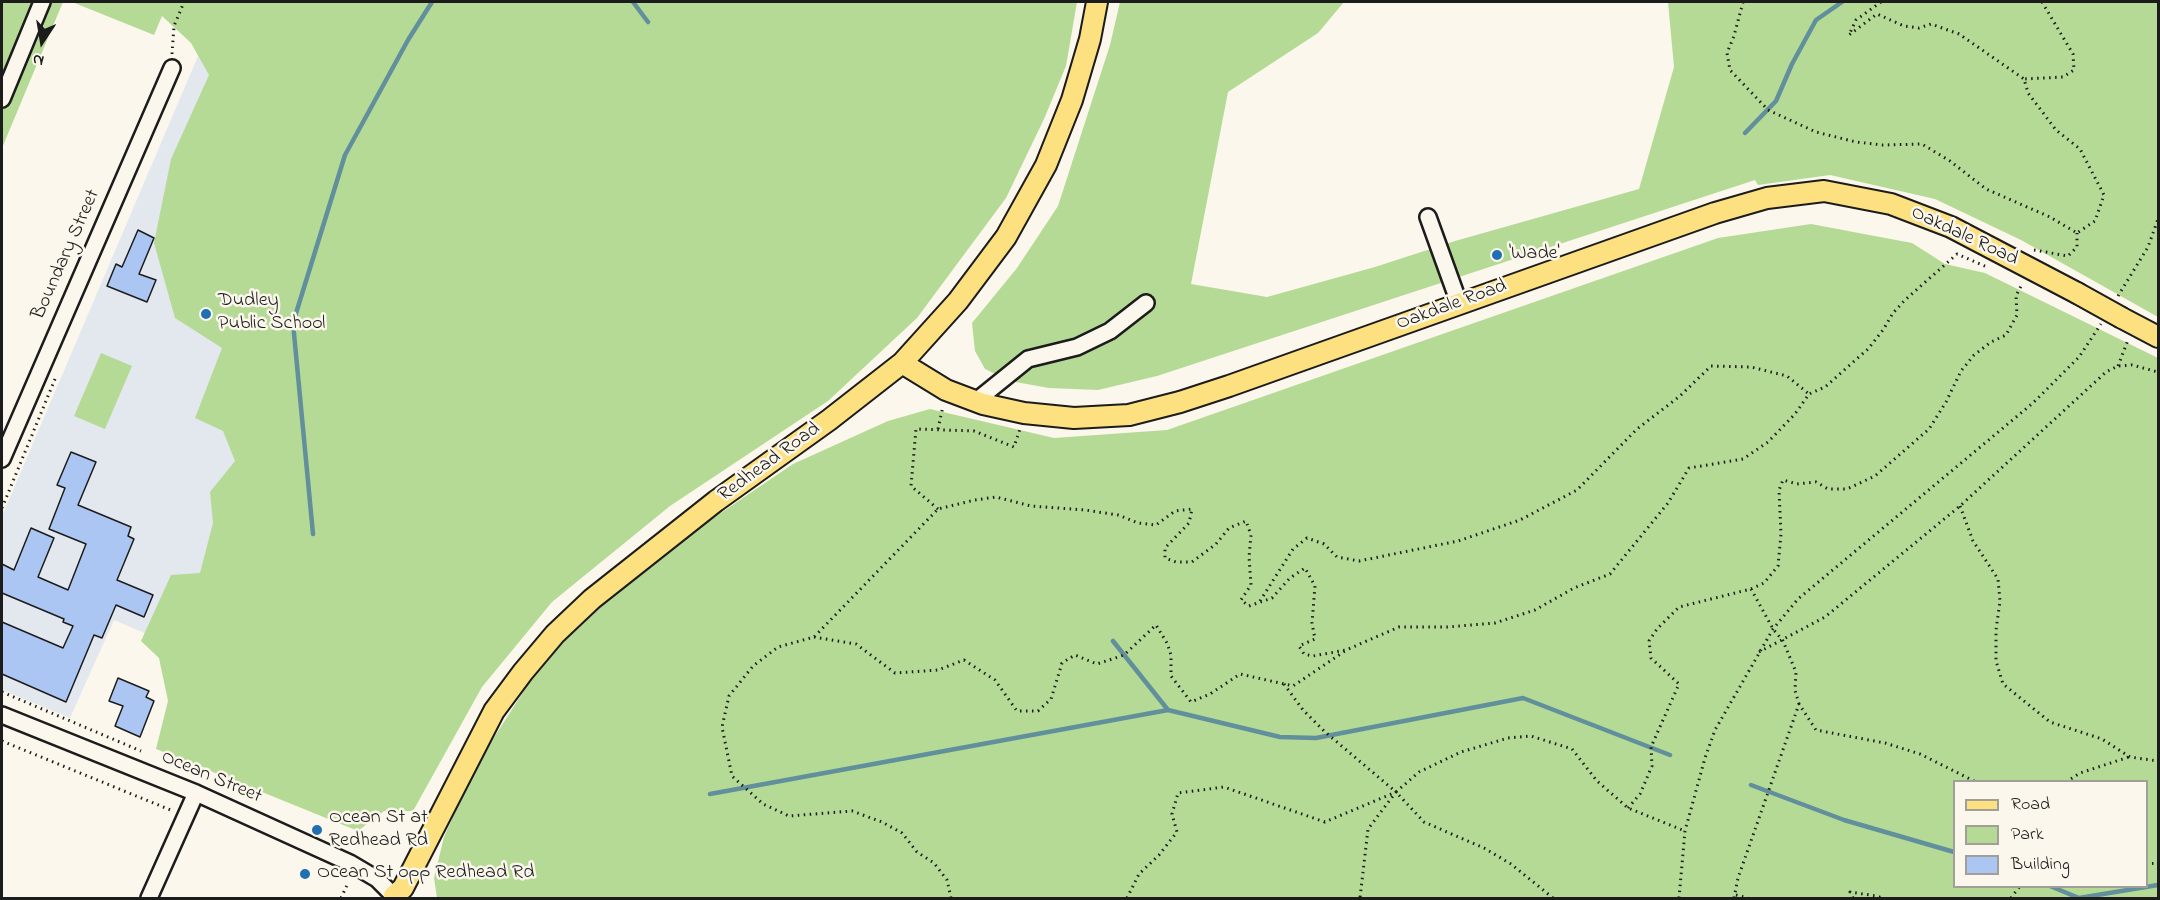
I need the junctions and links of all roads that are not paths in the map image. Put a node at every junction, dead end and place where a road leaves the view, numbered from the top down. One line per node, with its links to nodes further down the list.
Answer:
1 (42, 2): 4 (street)
2 (1097, 2): 9 (main road, Redhead Road)
3 (172, 68): 11 (street, Boundary Street)
4 (2, 96)
5 (1428, 218): 7 (street)
6 (1146, 303): 10 (street)
7 (1459, 303): 8 (main road, Oakdale Road, bridge); 10 (main road, Oakdale Road)
8 (2158, 337)
9 (902, 363): 10 (main road, Oakdale Road); 14 (main road, Redhead Road)
10 (976, 401)
11 (2, 459)
12 (2, 715): 13 (street, Ocean Street)
13 (196, 793): 14 (street, Ocean Street); 15 (street)
14 (396, 897)
15 (149, 898)

